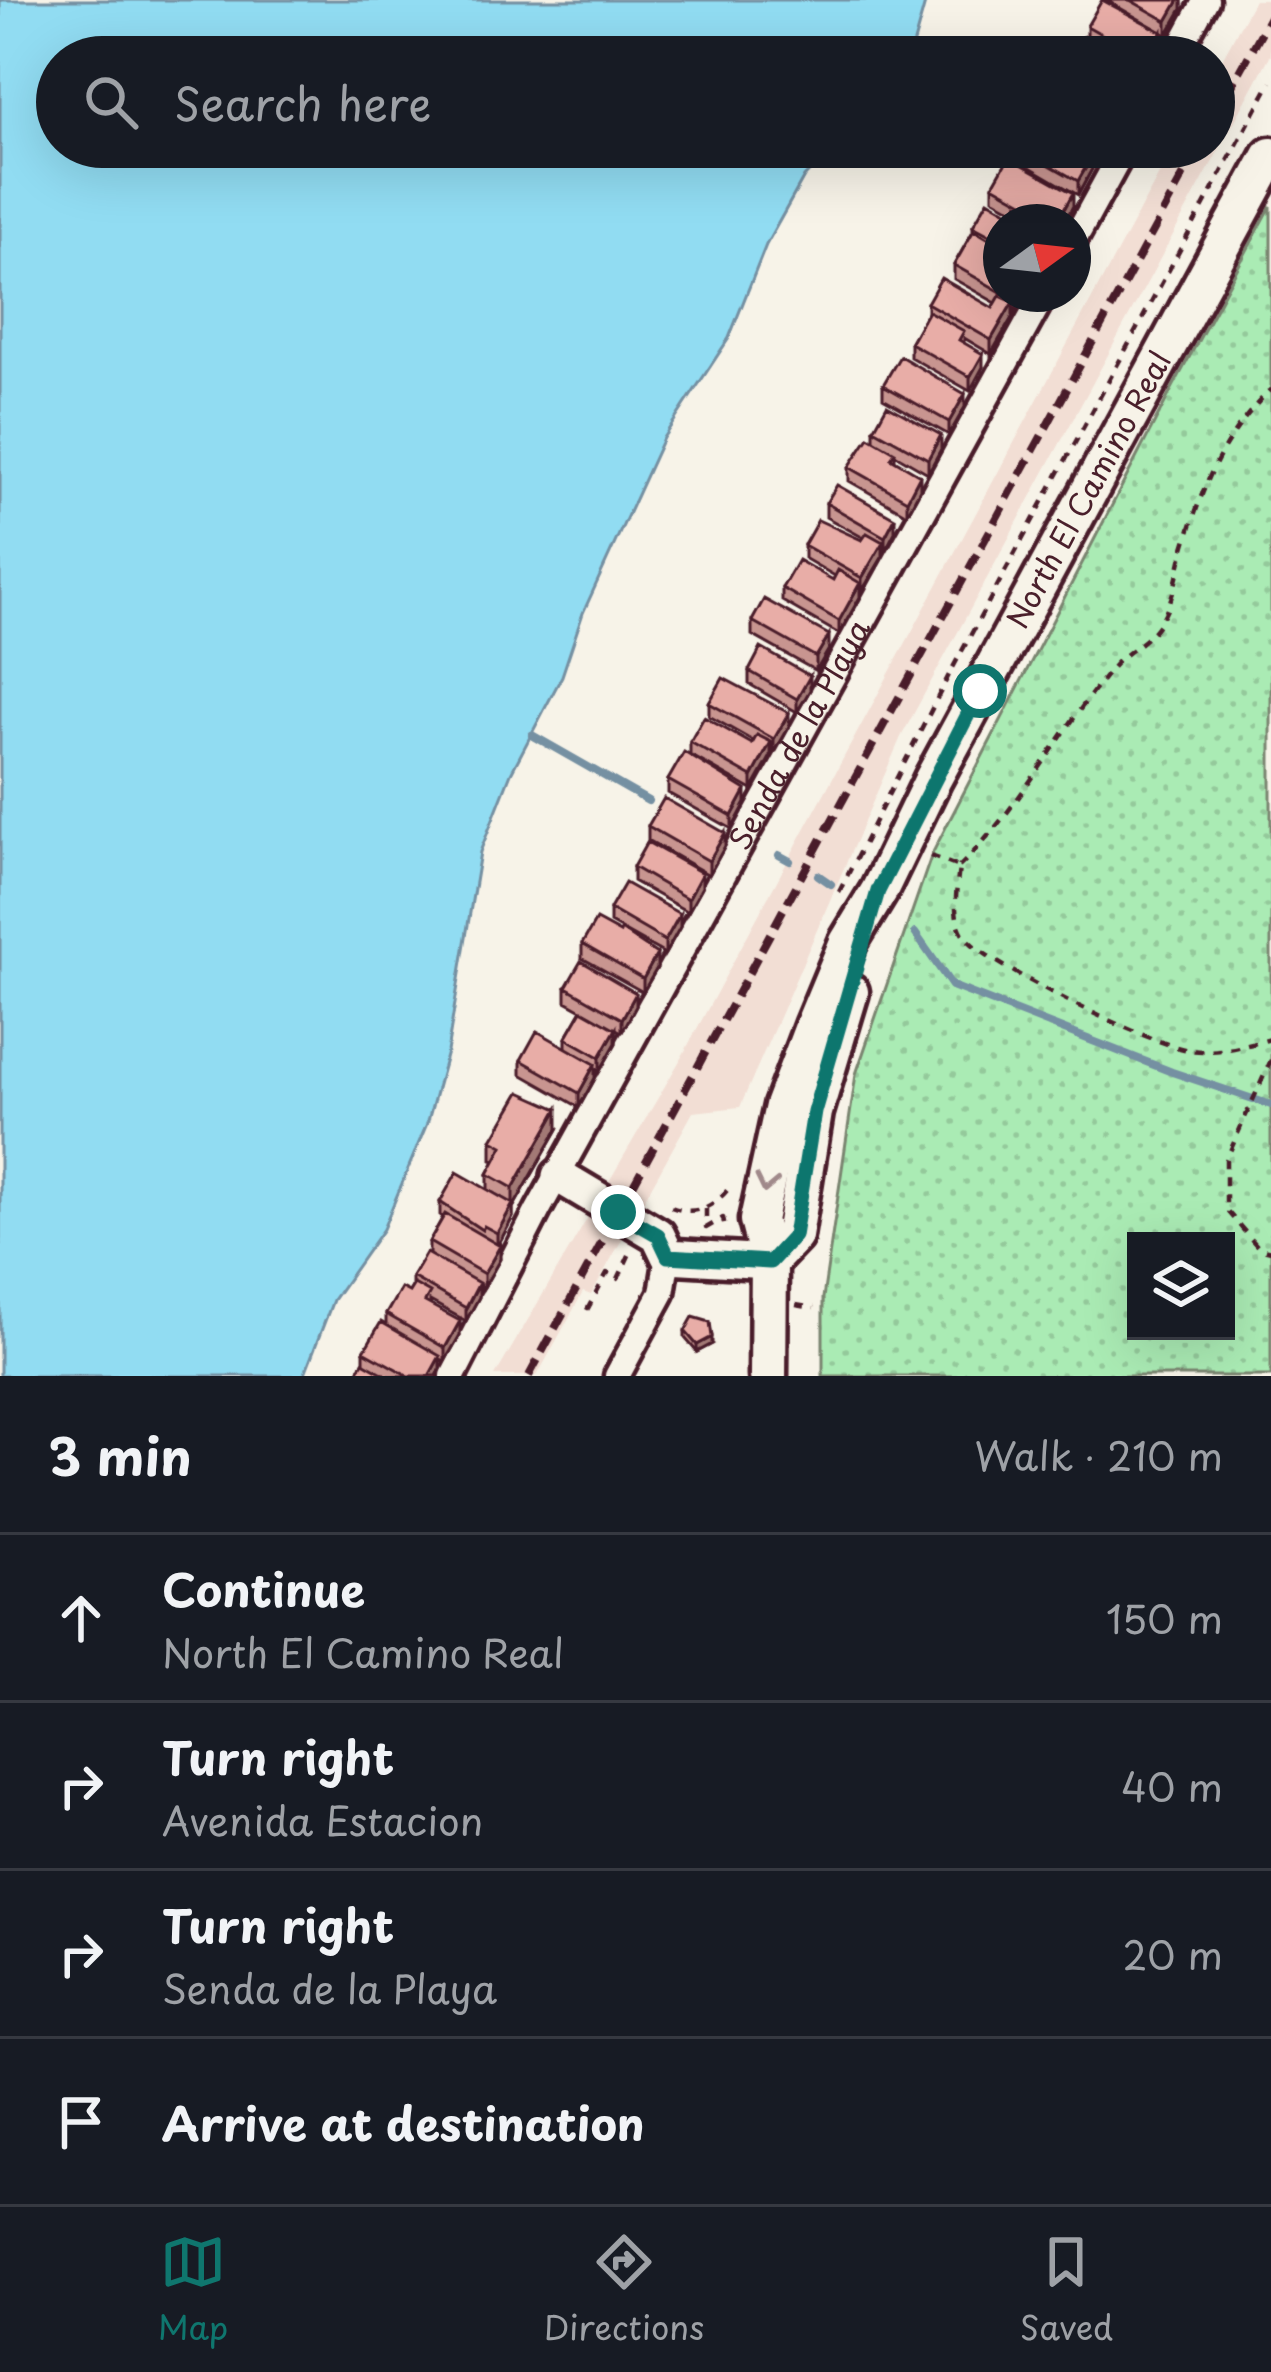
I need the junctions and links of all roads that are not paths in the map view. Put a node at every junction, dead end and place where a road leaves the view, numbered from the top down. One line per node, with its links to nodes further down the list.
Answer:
1 (1206, 0): 2 (street)
2 (1186, 36)
3 (1271, 156): 9 (main road, North El Camino Real)
4 (1114, 168): 5 (street)
5 (1091, 209)
6 (1034, 312): 7 (street, Senda de la Playa)
7 (559, 1176): 8 (street); 10 (street, Senda de la Playa)
8 (668, 1256): 9 (street); 11 (street)
9 (770, 1262): 12 (main road, North El Camino Real)
10 (453, 1376)
11 (617, 1376)
12 (768, 1376)

